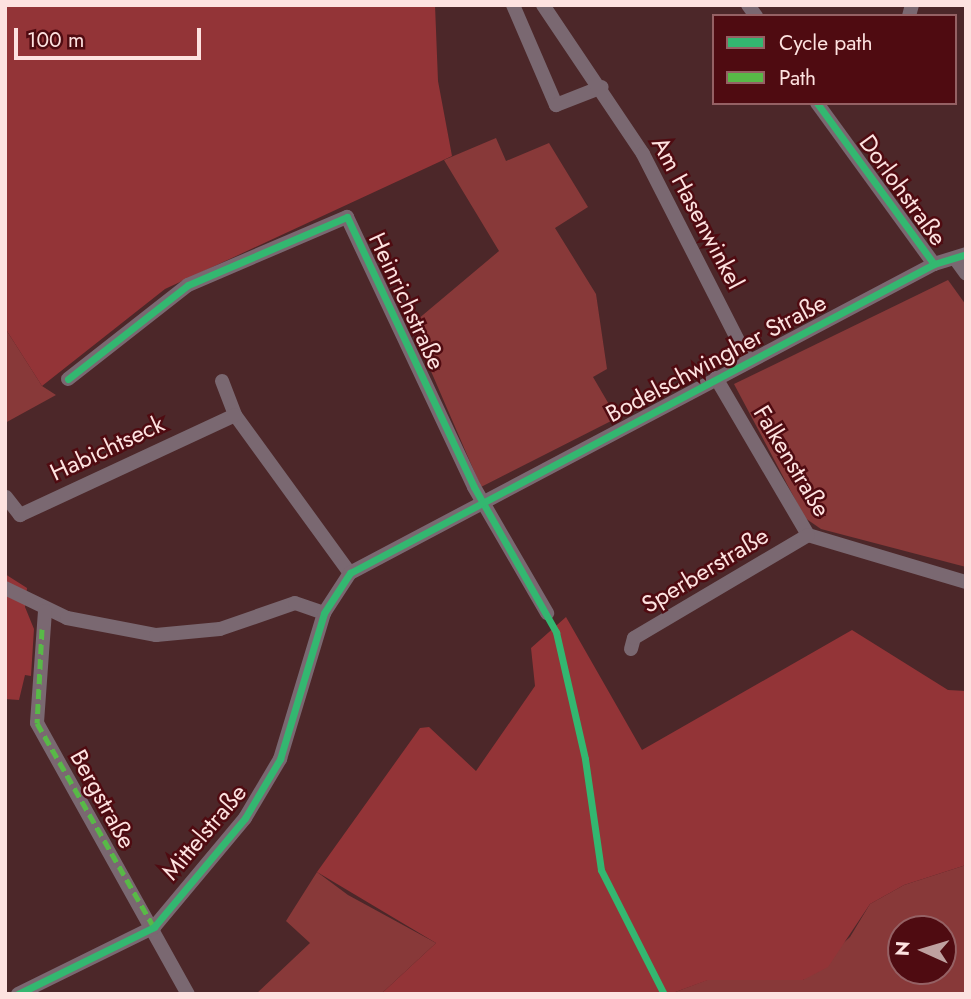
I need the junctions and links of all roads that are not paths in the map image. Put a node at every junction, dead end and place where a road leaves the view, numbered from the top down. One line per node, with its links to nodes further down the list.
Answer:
1 (513, 5): 3 (street)
2 (543, 5): 3 (street, Am Hasenwinkel)
3 (602, 87): 8 (street, Am Hasenwinkel)
4 (818, 105): 6 (street, Dorlohstraße)
5 (961, 257): 6 (street, Bodelschwingher Straße); 7 (street)
6 (934, 264): 8 (street, Bodelschwingher Straße)
7 (966, 274)
8 (749, 362): 9 (street, Bodelschwingher Straße)
9 (716, 378): 14 (street, Bodelschwingher Straße); 15 (street, Falkenstraße)
10 (68, 379): 14 (street, Heinrichstraße)
11 (222, 381): 12 (street)
12 (235, 415): 13 (street, Habichtseck); 16 (street)
13 (6, 497)
14 (486, 500): 16 (street, Bodelschwingher Straße); 21 (street, Heinrichstraße)
15 (808, 535): 17 (street, Falkenstraße); 22 (street, Sperberstraße)
16 (351, 573): 20 (street, Mittelstraße)
17 (966, 582)
18 (5, 588): 19 (street)
19 (45, 611): 20 (street); 23 (street, Bergstraße)
20 (324, 613): 23 (street, Mittelstraße)
21 (547, 614)
22 (631, 649)
23 (154, 927): 24 (street, Mittelstraße); 25 (street, Bergstraße)
24 (18, 994)
25 (187, 994)

